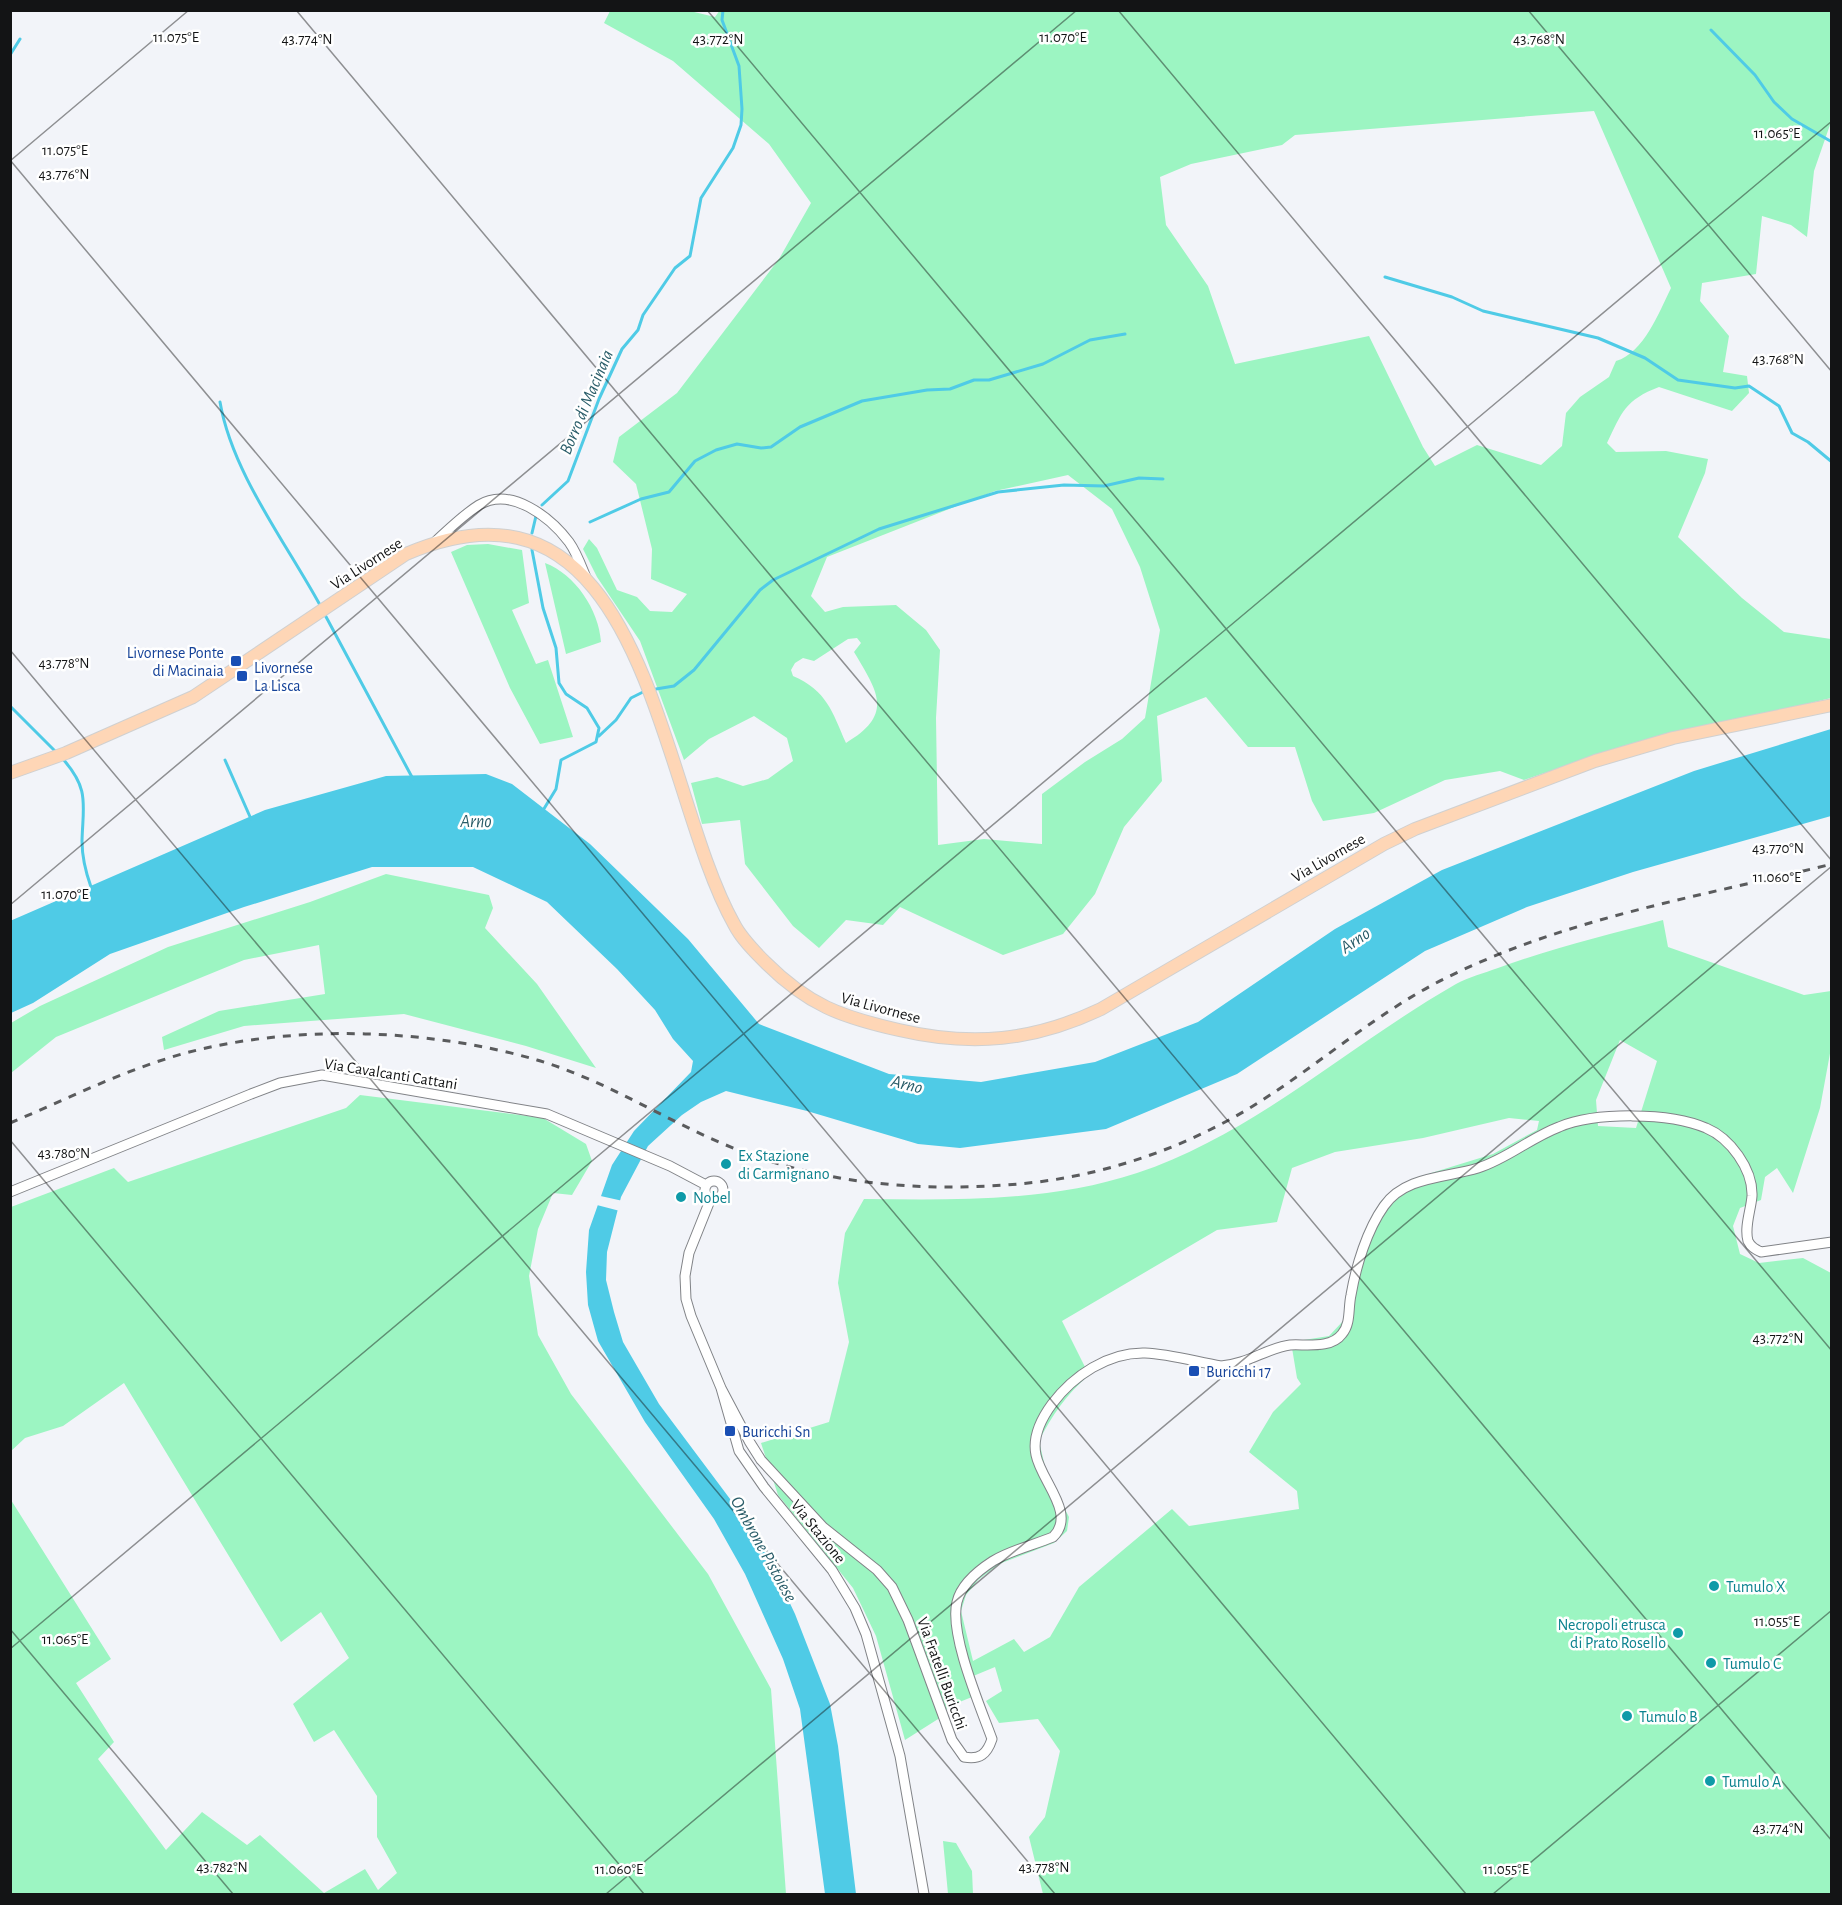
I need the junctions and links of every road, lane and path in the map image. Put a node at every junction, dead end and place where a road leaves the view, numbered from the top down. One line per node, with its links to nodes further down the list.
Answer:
1 (436, 541): 2 (main road, Via Livornese); 2 (street); 4 (main road, Via Livornese)
2 (587, 580): 3 (main road, Via Livornese)
3 (1832, 705)
4 (10, 774)
5 (636, 1151): 6 (street, Via Stazione); 7 (street, Via Cavalcanti Cattani)
6 (706, 1185): 8 (street); 8 (street, Via Stazione)
7 (10, 1192)
8 (711, 1198): 10 (street, Via Stazione)
9 (1832, 1242): 10 (street, Via Fratelli Buricchi)
10 (721, 1388): 11 (street, Via Stazione)
11 (924, 1894)

